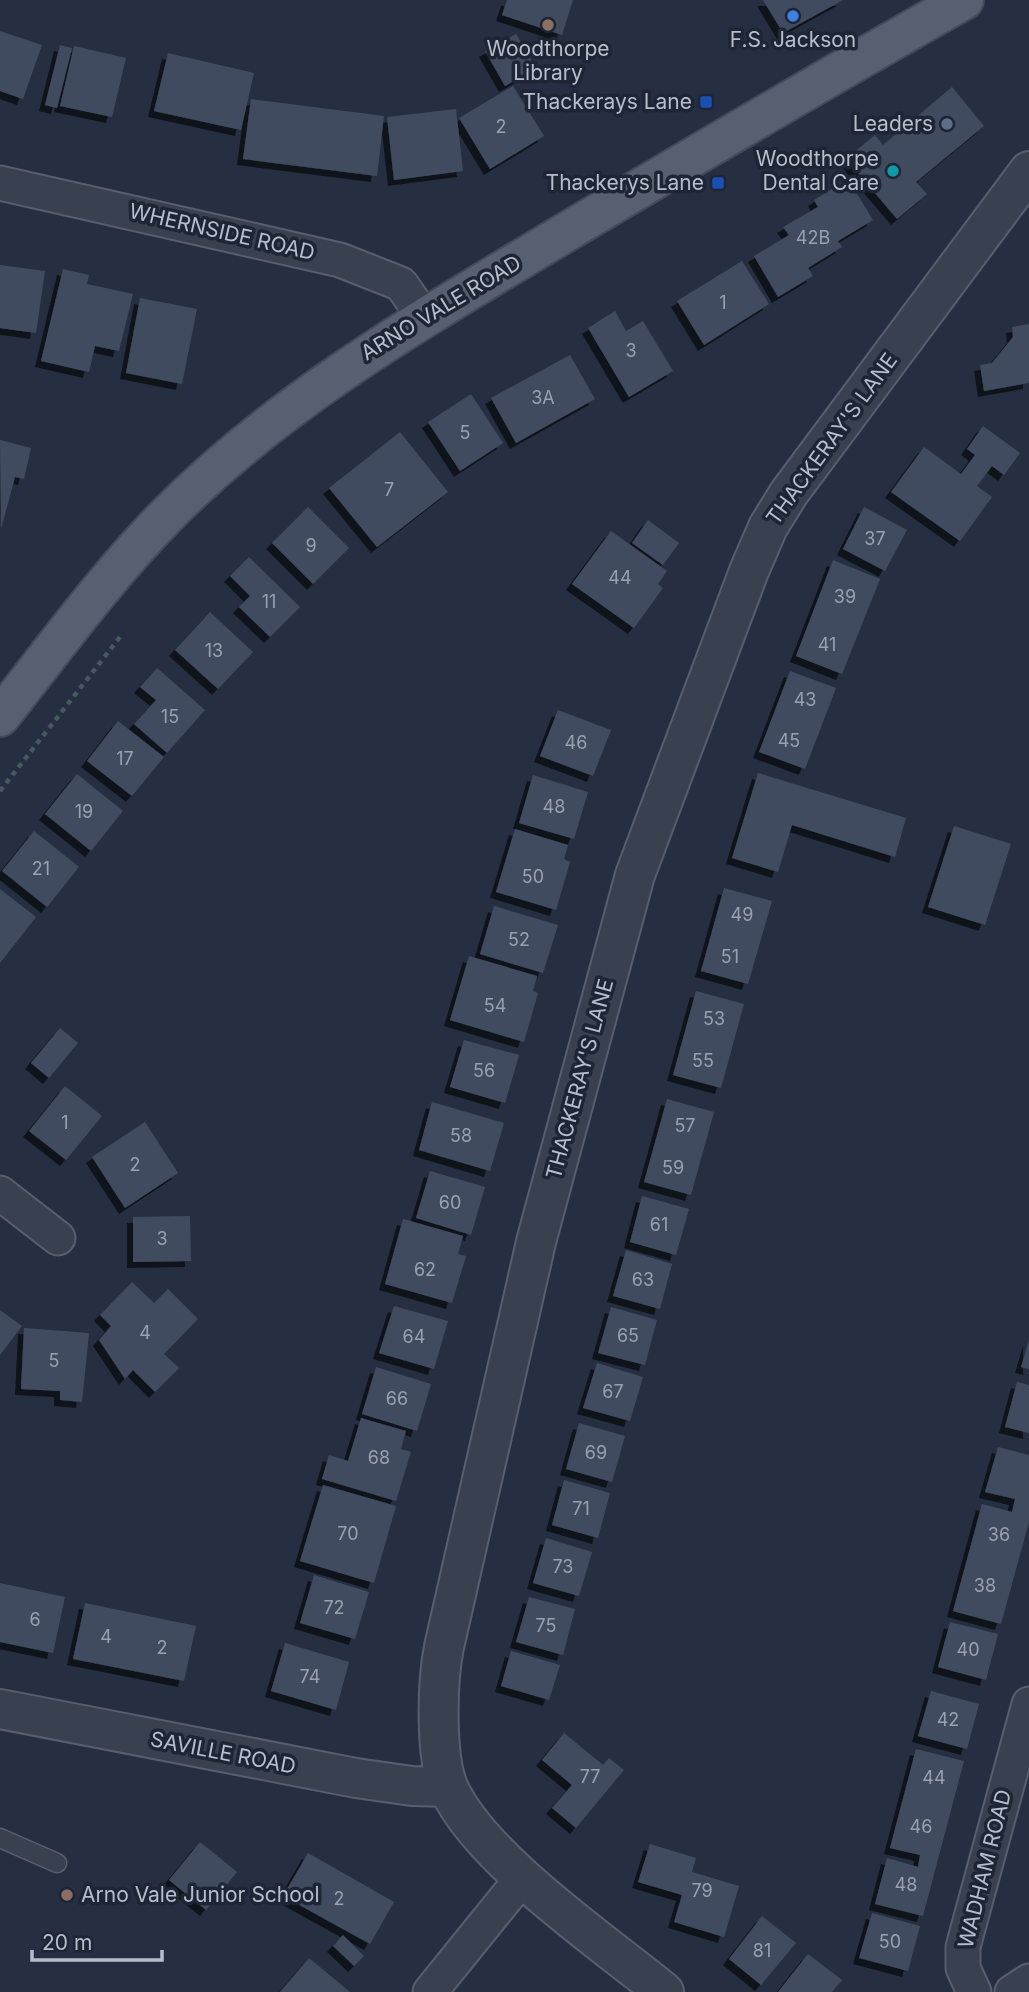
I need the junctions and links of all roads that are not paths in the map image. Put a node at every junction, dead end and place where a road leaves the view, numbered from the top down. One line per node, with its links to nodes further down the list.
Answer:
1 (964, 0): 4 (main road, ARNO VALE ROAD)
2 (1029, 171): 10 (street, THACKERAY'S LANE)
3 (0, 183): 4 (street, WHERNSIDE ROAD)
4 (424, 317): 5 (main road, ARNO VALE ROAD)
5 (0, 717)
6 (0, 1193): 7 (street)
7 (58, 1238)
8 (1029, 1704): 17 (street, WADHAM ROAD)
9 (0, 1709): 10 (street, SAVILLE ROAD)
10 (448, 1787): 13 (street, THACKERAY'S LANE)
11 (0, 1838): 12 (lane)
12 (57, 1863)
13 (523, 1877): 15 (street); 16 (street, THACKERAY'S LANE)
14 (1029, 1981): 18 (street)
15 (430, 1992)
16 (664, 1992)
17 (974, 1992)
18 (1012, 1992)

